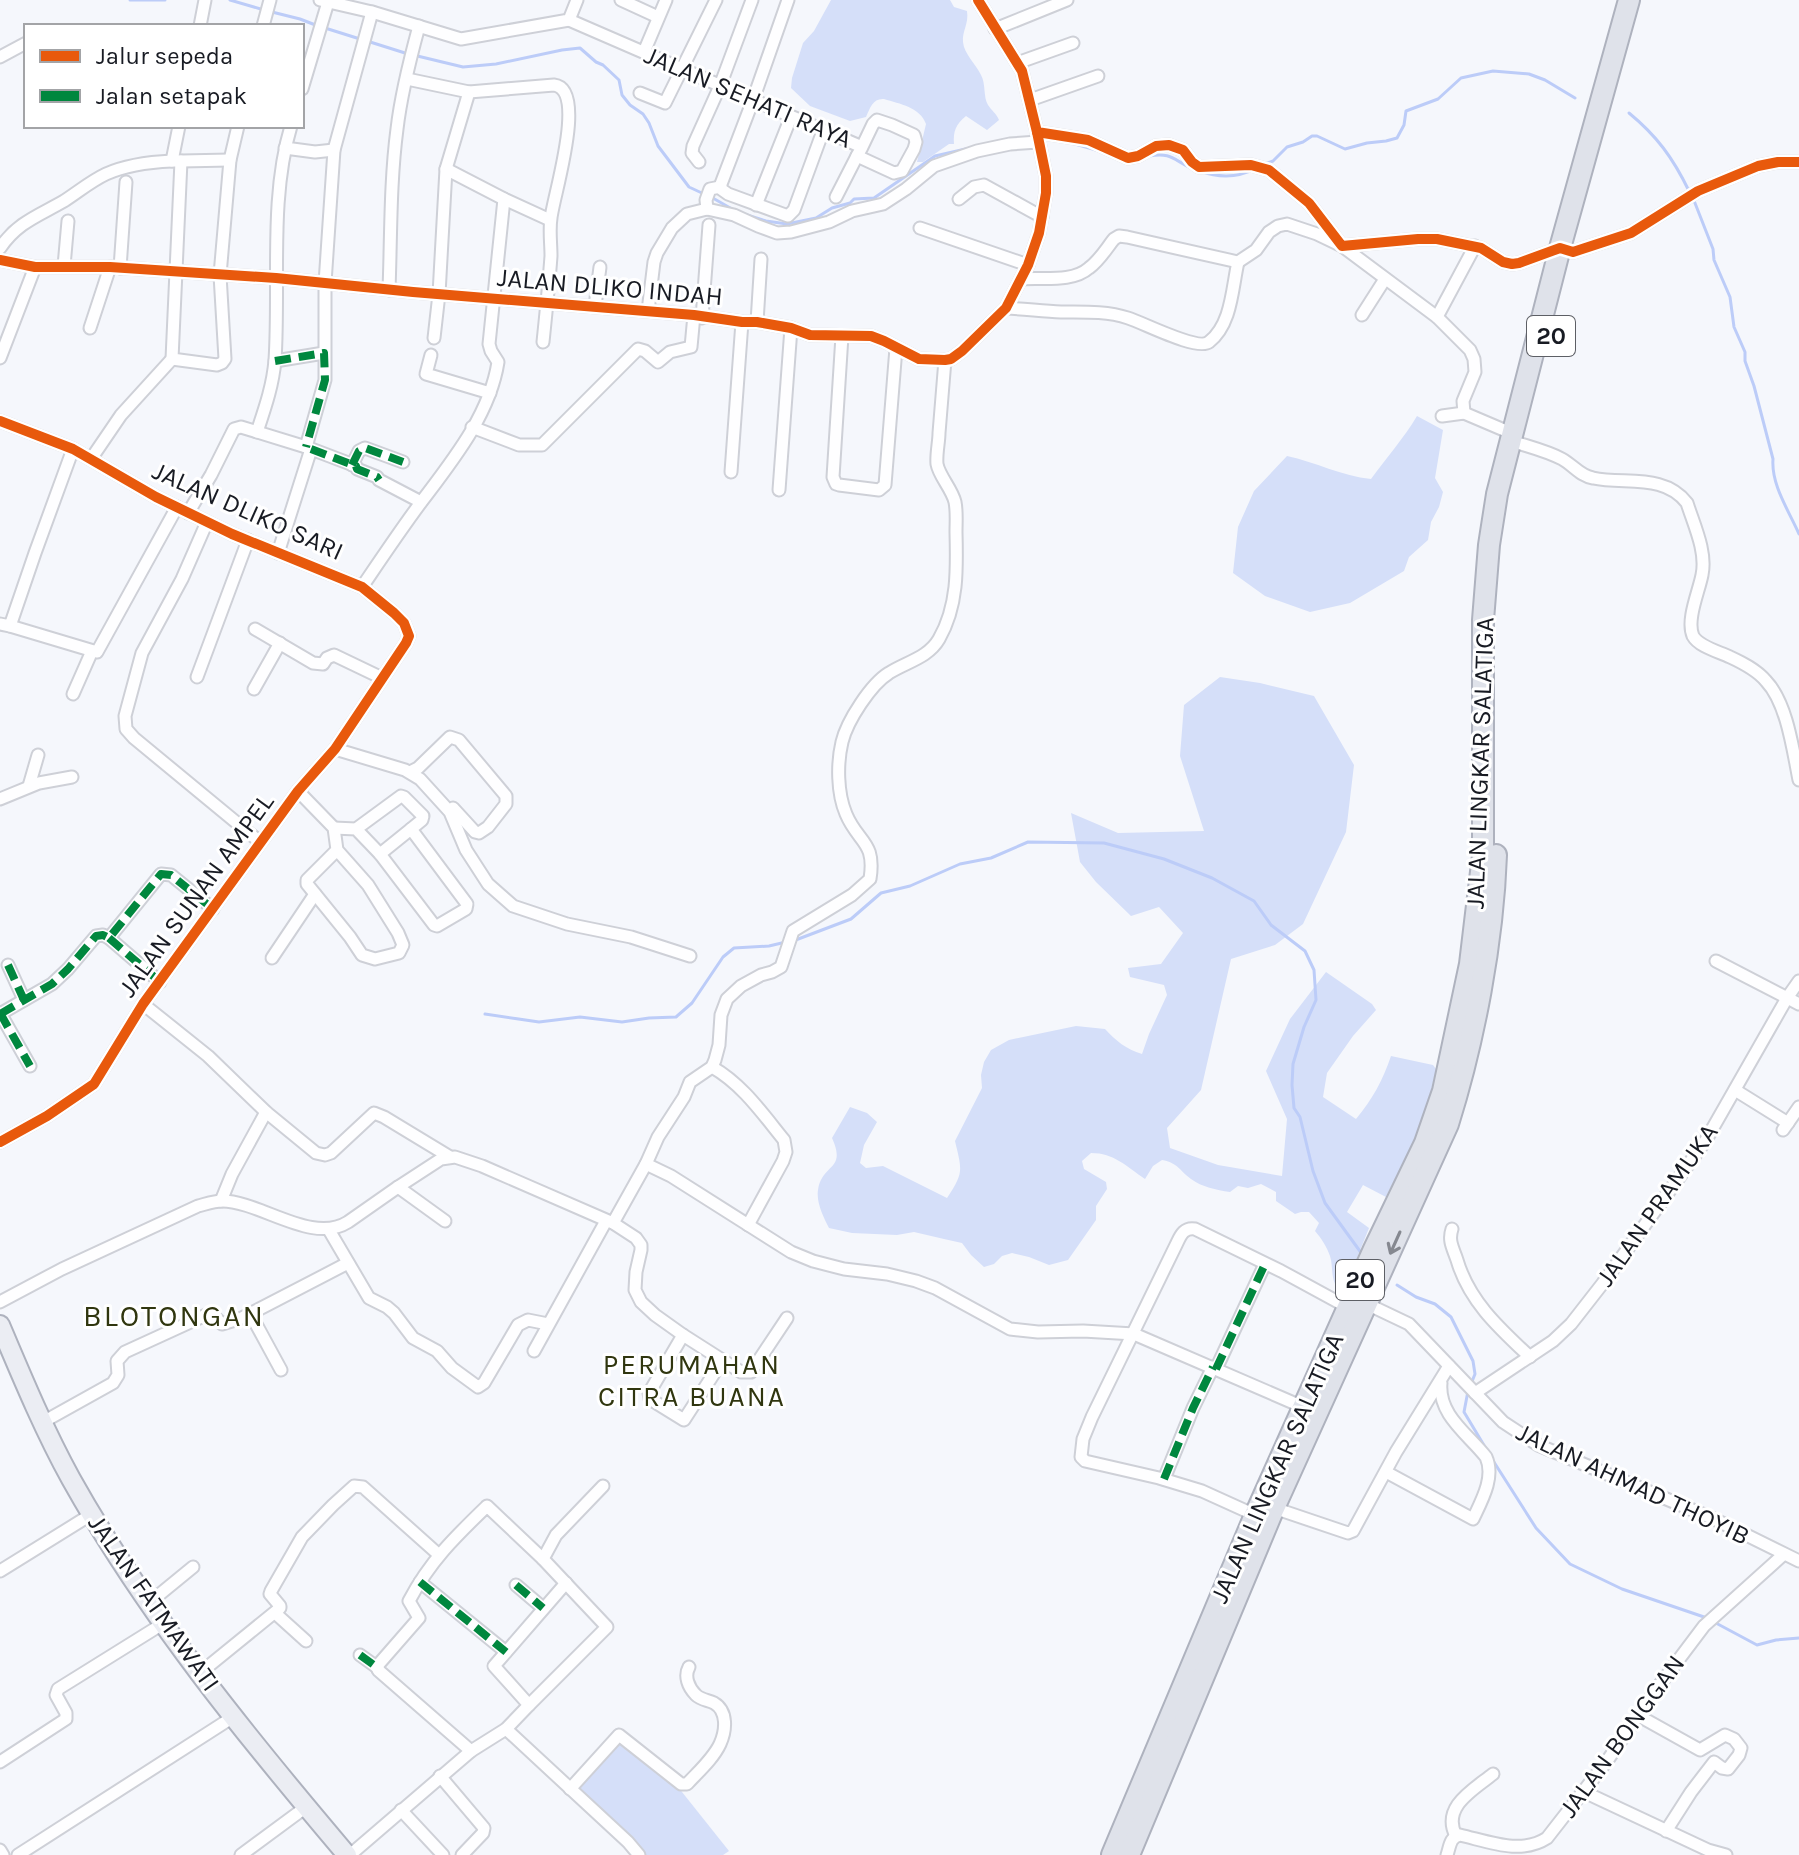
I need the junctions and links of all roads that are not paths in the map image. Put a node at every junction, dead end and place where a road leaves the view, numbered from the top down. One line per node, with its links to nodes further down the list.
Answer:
1 (205, 0): 16 (street)
2 (577, 0): 15 (street)
3 (621, 0): 14 (street)
4 (666, 0): 14 (street)
5 (716, 0): 24 (street)
6 (752, 0): 28 (street)
7 (788, 0): 31 (street)
8 (978, 0): 18 (street)
9 (1067, 0): 18 (street)
10 (1629, 0): 61 (highway, JALAN LINGKAR SALATIGA / 20)
11 (1642, 0): 61 (highway, JALAN LINGKAR SALATIGA / 20)
12 (324, 1): 13 (street); 27 (street)
13 (372, 12): 17 (street); 40 (street)
14 (658, 17): 21 (street)
15 (569, 20): 17 (street); 21 (street, JALAN SEHATI RAYA)
16 (200, 24)
17 (419, 26): 26 (street)
18 (995, 29): 23 (street)
19 (1073, 43): 23 (street)
20 (24, 44): 22 (street)
21 (644, 52): 24 (street, JALAN SEHATI RAYA)
22 (0, 57)
23 (1017, 63): 32 (street)
24 (681, 69): 28 (street, JALAN SEHATI RAYA); 30 (street)
25 (1098, 76): 32 (street)
26 (407, 79): 29 (street); 76 (street)
27 (304, 82)
28 (720, 86): 31 (street, JALAN SEHATI RAYA); 44 (street)
29 (469, 92): 46 (street); 54 (street)
30 (640, 93)
31 (753, 100): 33 (street, JALAN SEHATI RAYA); 48 (street)
32 (1030, 100): 38 (street)
33 (791, 117): 37 (street, JALAN SEHATI RAYA); 52 (street)
34 (179, 128): 43 (street)
35 (238, 128): 42 (street)
36 (290, 128): 39 (street)
37 (823, 131): 41 (street, JALAN SEHATI RAYA); 52 (street)
38 (1037, 137): 48 (street); 53 (street); 58 (street)
39 (285, 148): 40 (street); 72 (street)
40 (334, 150): 75 (street)
41 (860, 151): 41 (street, JALAN SEHATI RAYA); 49 (street)
42 (230, 160): 43 (street); 71 (street)
43 (177, 161): 60 (street); 70 (street)
44 (699, 162)
45 (1799, 162): 61 (street)
46 (446, 169): 50 (street); 77 (street)
47 (126, 182): 69 (street)
48 (711, 196): 52 (street); 82 (street)
49 (836, 197)
50 (504, 199): 54 (street); 78 (street)
51 (959, 199): 53 (street)
52 (756, 205)
53 (1042, 217): 65 (street)
54 (550, 220): 79 (street)
55 (68, 221): 66 (street)
56 (709, 225): 84 (street)
57 (920, 228): 65 (street)
58 (1342, 246): 59 (street); 64 (street); 74 (street)
59 (1475, 246): 61 (street); 85 (street)
60 (0, 248)
61 (1566, 250): 106 (highway, JALAN LINGKAR SALATIGA / 20)
62 (761, 259): 87 (street)
63 (0, 260): 67 (street, JALAN DLIKO INDAH)
64 (1238, 262): 73 (street); 81 (street)
65 (1028, 265): 73 (street)
66 (64, 266): 67 (street, JALAN DLIKO INDAH); 69 (street, JALAN DLIKO INDAH)
67 (35, 267): 96 (street)
68 (600, 267): 80 (street)
69 (115, 268): 70 (street, JALAN DLIKO INDAH); 88 (street)
70 (176, 273): 71 (street, JALAN DLIKO INDAH); 97 (street)
71 (220, 275): 72 (street, JALAN DLIKO INDAH); 97 (street)
72 (276, 278): 75 (street, JALAN DLIKO INDAH); 99 (street)
73 (1021, 279): 81 (street)
74 (1385, 279): 83 (street); 85 (street)
75 (325, 283): 76 (street, JALAN DLIKO INDAH); 94 (street)
76 (389, 290): 77 (street, JALAN DLIKO INDAH)
77 (439, 294): 78 (street, JALAN DLIKO INDAH); 91 (street)
78 (494, 298): 79 (street, JALAN DLIKO INDAH); 100 (street)
79 (546, 303): 80 (street, JALAN DLIKO INDAH); 92 (street)
80 (595, 306): 82 (street, JALAN DLIKO INDAH)
81 (1006, 308): 98 (street)
82 (648, 311): 84 (street, JALAN DLIKO INDAH)
83 (1362, 315)
84 (698, 316): 86 (street, JALAN DLIKO INDAH); 104 (street)
85 (1437, 317): 101 (street)
86 (742, 322): 87 (street, JALAN DLIKO INDAH); 112 (street)
87 (757, 322): 89 (street, JALAN DLIKO INDAH)
88 (90, 328)
89 (791, 328): 90 (street, JALAN DLIKO INDAH); 113 (street)
90 (842, 336): 93 (street, JALAN DLIKO INDAH); 93 (street)
91 (434, 338)
92 (543, 342)
93 (896, 348): 98 (street, JALAN DLIKO INDAH)
94 (324, 353): 99 (street); 107 (street)
95 (431, 355): 100 (street)
96 (0, 358)
97 (172, 359): 109 (street)
98 (945, 360): 158 (street)
99 (275, 361): 105 (street)
100 (490, 393): 104 (street)
101 (1464, 413): 102 (street); 106 (street)
102 (1442, 416)
103 (0, 421): 108 (street, JALAN DLIKO SARI)
104 (472, 427): 114 (street)
105 (257, 432): 107 (street); 115 (street)
106 (1516, 438): 133 (street); 175 (highway, JALAN LINGKAR SALATIGA / 20)
107 (309, 448): 111 (street); 118 (street)
108 (73, 449): 109 (street, JALAN DLIKO SARI); 120 (street)
109 (91, 459): 115 (street, JALAN DLIKO SARI)
110 (403, 462): 111 (street)
111 (352, 465): 114 (street)
112 (731, 472)
113 (779, 490)
114 (421, 502): 119 (street)
115 (182, 510): 116 (street, JALAN DLIKO SARI); 124 (street)
116 (207, 522): 117 (street, JALAN DLIKO SARI); 140 (street)
117 (248, 540): 118 (street, JALAN DLIKO SARI); 125 (street)
118 (278, 553): 119 (street, JALAN DLIKO SARI)
119 (362, 587): 123 (street, JALAN DLIKO SARI)
120 (5, 625): 124 (street)
121 (255, 629): 122 (street)
122 (280, 643): 126 (street); 127 (street)
123 (404, 646): 126 (street, JALAN SUNAN AMPEL)
124 (92, 651): 128 (street)
125 (197, 677)
126 (382, 678): 129 (street, JALAN SUNAN AMPEL)
127 (254, 689)
128 (73, 694)
129 (335, 749): 131 (street); 135 (street, JALAN SUNAN AMPEL)
130 (38, 755): 134 (street)
131 (414, 770): 131 (street); 146 (street)
132 (72, 777): 134 (street)
133 (1799, 780)
134 (29, 786): 136 (street)
135 (298, 791): 137 (street); 140 (street, JALAN SUNAN AMPEL)
136 (0, 799)
137 (334, 828): 138 (street); 141 (street)
138 (356, 829): 139 (street); 142 (street)
139 (411, 829): 142 (street); 142 (street)
140 (260, 842): 144 (street, JALAN SUNAN AMPEL)
141 (337, 850): 143 (street); 143 (street)
142 (380, 854)
143 (315, 894): 147 (street)
144 (213, 909): 145 (street); 151 (street, JALAN SUNAN AMPEL)
145 (109, 938): 151 (street); 153 (street)
146 (690, 956)
147 (272, 958)
148 (1716, 961): 152 (street)
149 (8, 965): 153 (street)
150 (1799, 981): 152 (street, JALAN PRAMUKA)
151 (160, 982): 154 (street, JALAN SUNAN AMPEL)
152 (1787, 998): 155 (street); 159 (street, JALAN PRAMUKA)
153 (24, 1000): 156 (street)
154 (143, 1004): 161 (street); 162 (street, JALAN SUNAN AMPEL)
155 (1799, 1004)
156 (0, 1014): 157 (street)
157 (30, 1066)
158 (712, 1067): 164 (street); 169 (street)
159 (1735, 1090): 160 (street); 183 (street, JALAN PRAMUKA)
160 (1799, 1107)
161 (266, 1112): 163 (street); 166 (street)
162 (0, 1142)
163 (450, 1157): 165 (street); 168 (street)
164 (646, 1164): 168 (street); 169 (street)
165 (398, 1187): 167 (street); 171 (street)
166 (221, 1201): 171 (street); 174 (street)
167 (445, 1221)
168 (609, 1222): 178 (street); 181 (street)
169 (748, 1225): 180 (street)
170 (1452, 1229): 183 (street)
171 (329, 1230): 172 (street)
172 (348, 1263): 176 (street); 178 (street)
173 (1265, 1264): 175 (street, JALAN AHMAD THOYIB); 180 (street, JALAN AHMAD THOYIB); 187 (street)
174 (0, 1302)
175 (1359, 1309): 186 (street, JALAN AHMAD THOYIB); 191 (highway, JALAN LINGKAR SALATIGA / 20); 196 (highway, JALAN LINGKAR SALATIGA / 20)
176 (250, 1313): 188 (street); 192 (street)
177 (787, 1318): 185 (street)
178 (548, 1324): 182 (street)
179 (0, 1325): 184 (main road, JALAN FATMAWATI)
180 (1134, 1334): 187 (street); 194 (street)
181 (683, 1335): 185 (street); 185 (street)
182 (534, 1351)
183 (1530, 1357): 190 (street, JALAN PRAMUKA)
184 (7, 1358): 192 (main road, JALAN FATMAWATI)
185 (722, 1361)
186 (1449, 1366): 189 (street); 190 (street, JALAN AHMAD THOYIB)
187 (1214, 1368): 191 (street); 194 (street)
188 (281, 1370)
189 (1441, 1381): 193 (street); 193 (street)
190 (1470, 1389): 199 (street, JALAN AHMAD THOYIB)
191 (1303, 1407): 196 (highway, JALAN LINGKAR SALATIGA / 20)
192 (43, 1422): 197 (main road, JALAN FATMAWATI)
193 (1386, 1472): 196 (street)
194 (1164, 1479): 196 (street)
195 (603, 1486): 200 (street)
196 (1264, 1512): 239 (highway, JALAN LINGKAR SALATIGA / 20); 240 (highway, JALAN LINGKAR SALATIGA / 20)
197 (92, 1514): 203 (street); 207 (main road, JALAN FATMAWATI)
198 (438, 1554): 200 (street); 204 (street); 209 (street)
199 (1784, 1554): 201 (street, JALAN AHMAD THOYIB); 218 (street, JALAN BONGGAN)
200 (543, 1559): 205 (street)
201 (1799, 1561)
202 (193, 1567): 207 (street)
203 (0, 1571)
204 (420, 1582): 212 (street); 215 (street)
205 (566, 1583): 208 (street); 217 (street)
206 (516, 1585): 208 (street)
207 (149, 1603): 210 (main road, JALAN FATMAWATI)
208 (543, 1608): 212 (street)
209 (275, 1613): 211 (street); 216 (street)
210 (164, 1623): 216 (main road, JALAN FATMAWATI); 223 (street)
211 (306, 1641)
212 (506, 1652): 217 (street)
213 (360, 1655): 215 (street)
214 (689, 1667): 227 (street)
215 (378, 1668): 222 (street)
216 (200, 1673): 219 (main road, JALAN FATMAWATI)
217 (529, 1705): 220 (street)
218 (1639, 1716): 221 (street); 228 (street, JALAN BONGGAN)
219 (233, 1717): 229 (main road, JALAN FATMAWATI); 233 (street)
220 (506, 1729): 222 (street); 227 (street)
221 (1700, 1750): 224 (street); 224 (street)
222 (471, 1751): 226 (street)
223 (0, 1762)
224 (1714, 1762): 231 (street)
225 (1493, 1774): 232 (street)
226 (440, 1776): 230 (street); 237 (street)
227 (570, 1789): 238 (street)
228 (1582, 1791): 231 (street); 232 (street, JALAN BONGGAN)
229 (306, 1807): 234 (street); 235 (main road, JALAN FATMAWATI)
230 (401, 1810): 235 (street); 236 (street)
231 (1666, 1831): 242 (street)
232 (1456, 1836): 241 (street)
233 (18, 1855)
234 (241, 1855)
235 (348, 1855)
236 (443, 1855)
237 (462, 1855)
238 (639, 1855)
239 (1112, 1855)
240 (1129, 1855)
241 (1447, 1855)
242 (1726, 1855)

